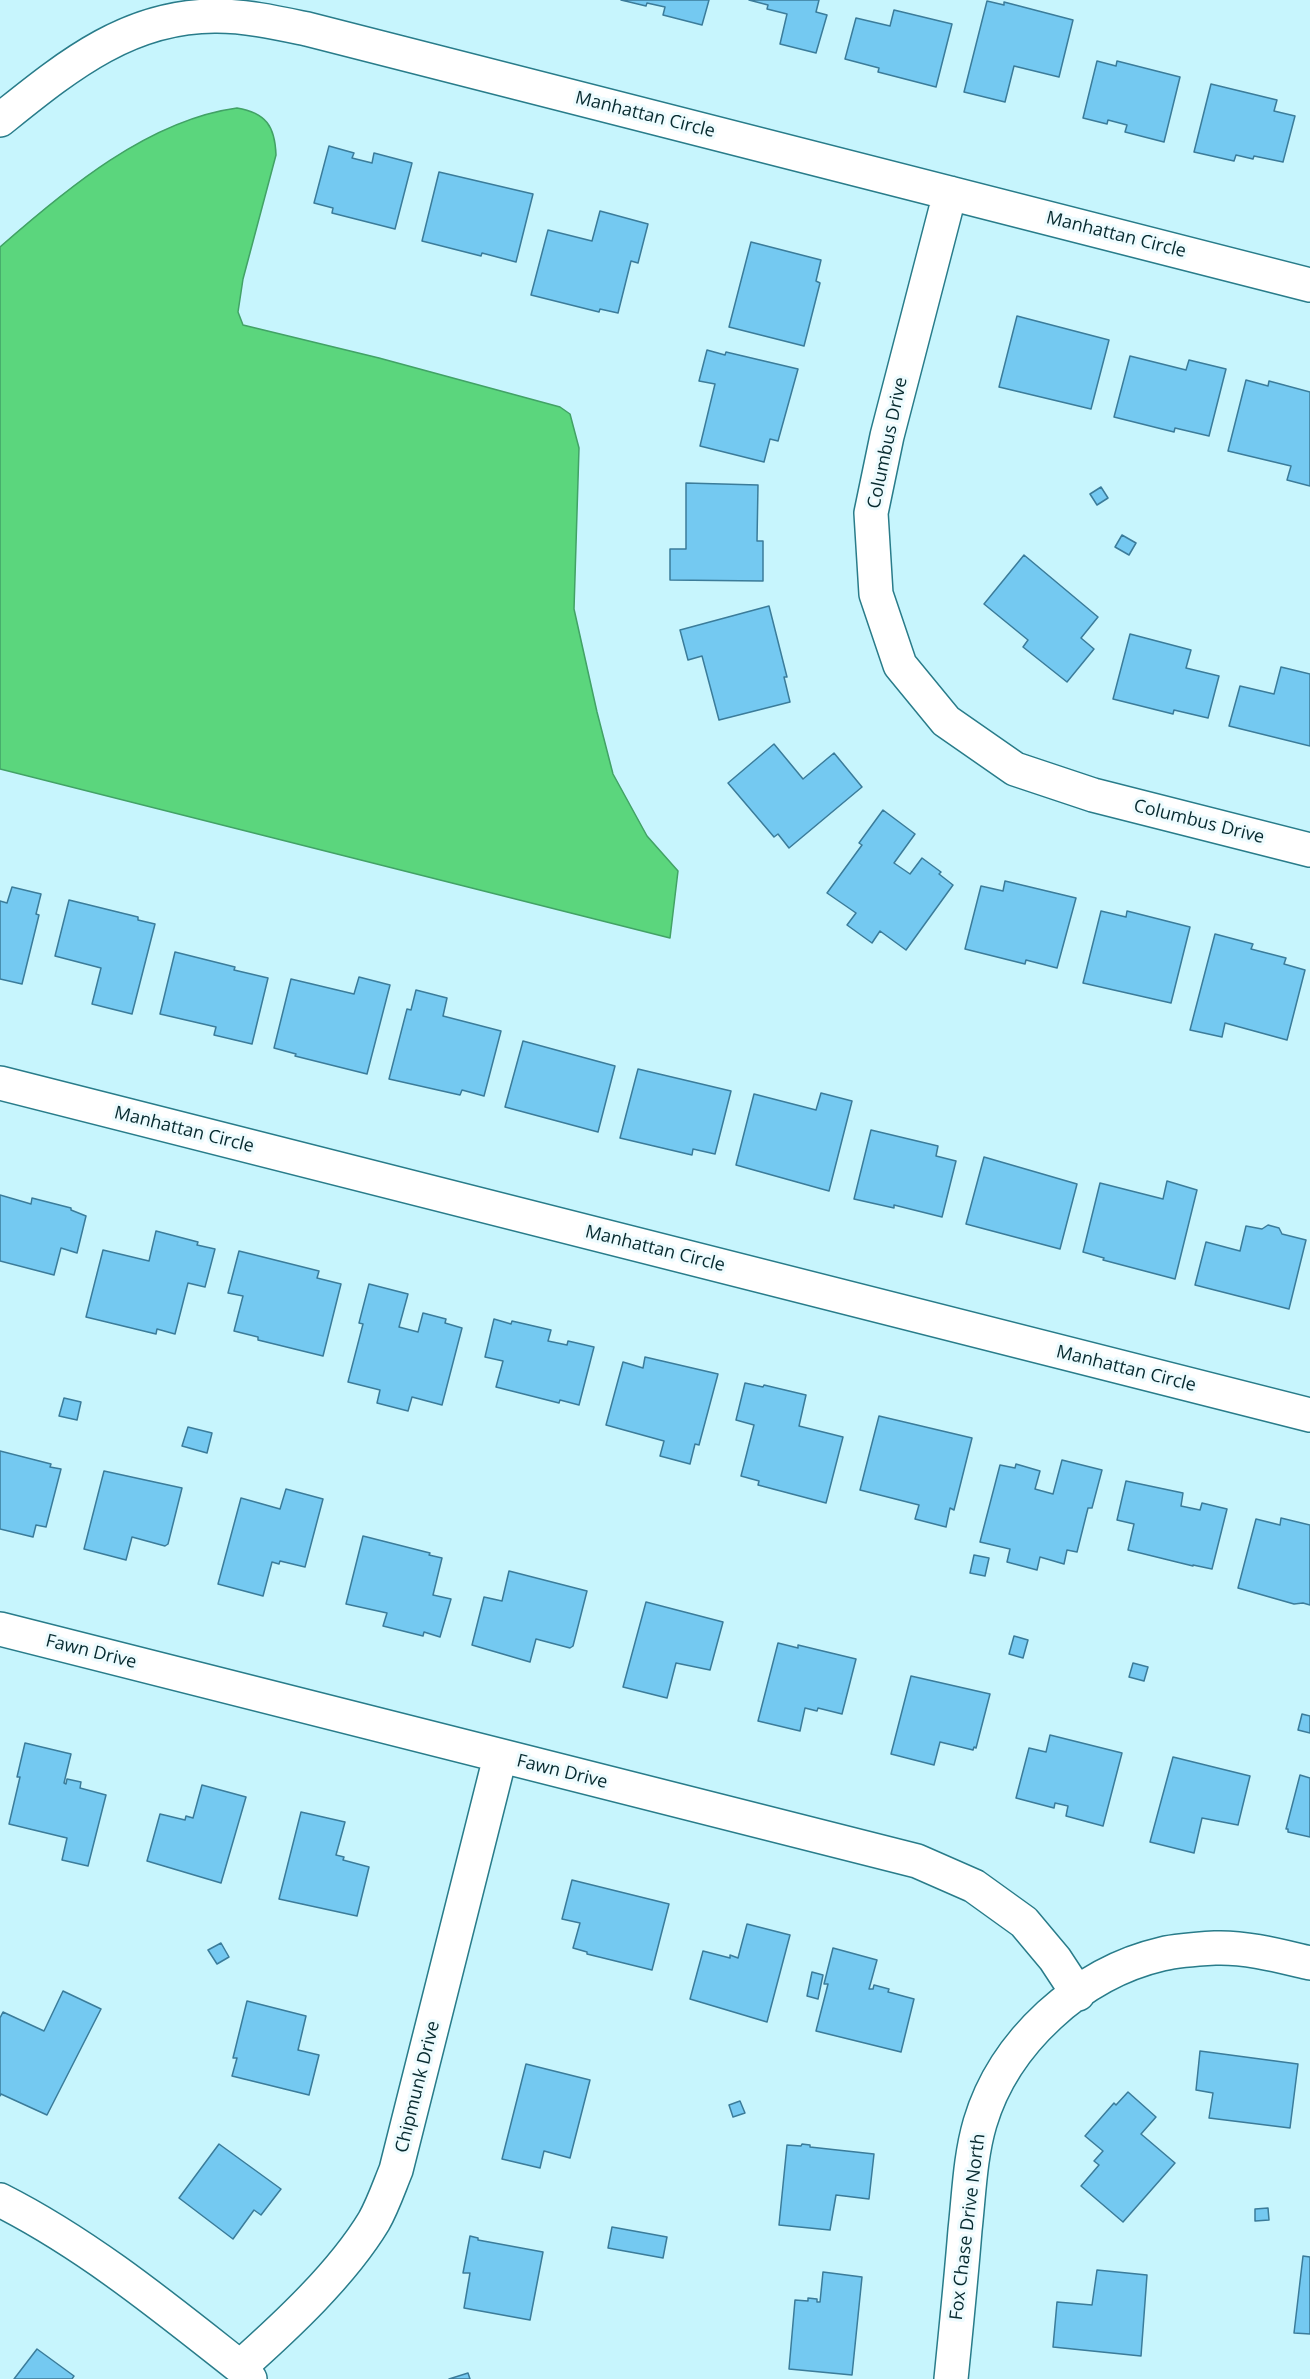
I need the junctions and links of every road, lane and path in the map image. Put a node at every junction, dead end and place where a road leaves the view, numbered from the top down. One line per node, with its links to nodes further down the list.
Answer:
1 (0, 120): 2 (street, Manhattan Circle)
2 (950, 193): 3 (street, Manhattan Circle); 4 (street, Columbus Drive)
3 (1310, 285)
4 (1310, 850)
5 (0, 1083): 6 (street, Manhattan Circle)
6 (1310, 1415)
7 (0, 1629): 8 (street, Fawn Drive)
8 (500, 1757): 10 (street, Fawn Drive); 12 (street, Chipmunk Drive)
9 (1310, 1963): 10 (street, Fox Chase Drive North)
10 (1078, 1994): 13 (street, Fox Chase Drive North)
11 (0, 2199): 12 (street)
12 (245, 2373)
13 (951, 2379)

